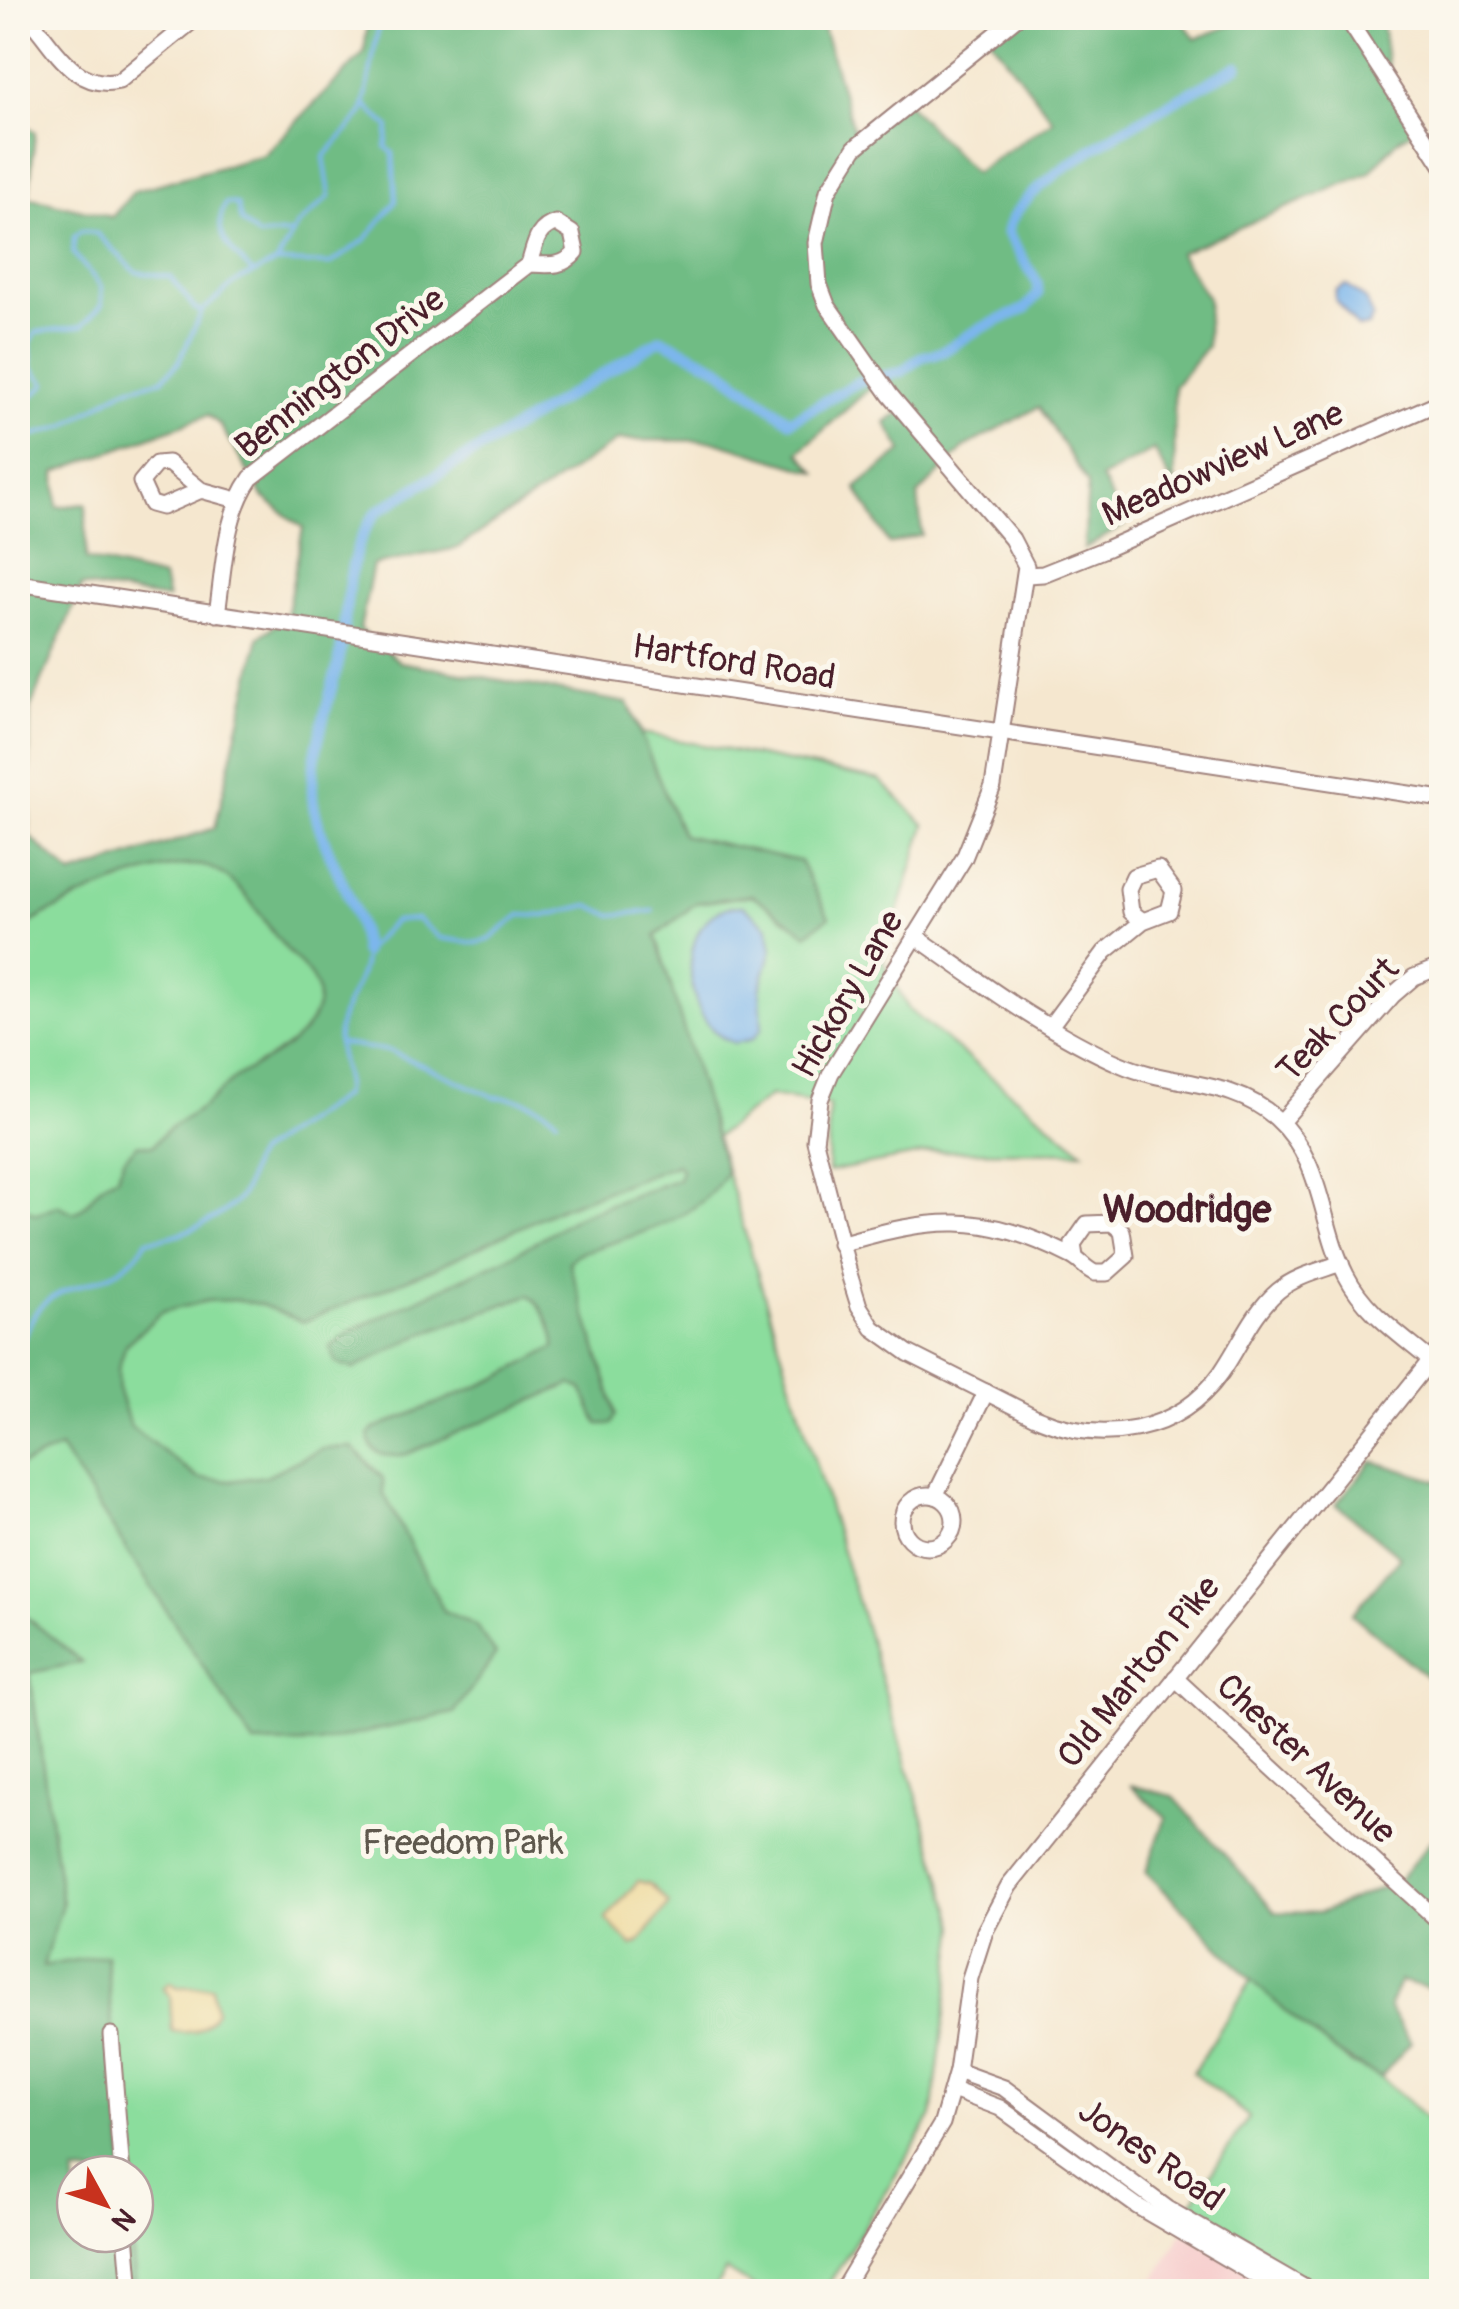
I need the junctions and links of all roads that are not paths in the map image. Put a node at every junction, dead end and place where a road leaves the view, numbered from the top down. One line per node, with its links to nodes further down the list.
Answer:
1 (29, 18): 2 (street)
2 (196, 18)
3 (1016, 18): 10 (street)
4 (1347, 18): 5 (street)
5 (1442, 165)
6 (529, 264): 9 (street, Bennington Drive)
7 (1442, 401): 10 (street, Meadowview Lane)
8 (201, 490): 9 (street)
9 (237, 500): 12 (street, Bennington Drive)
10 (1027, 575): 13 (street, Hickory Lane)
11 (18, 583): 12 (street, Hartford Road)
12 (218, 614): 13 (street, Hartford Road)
13 (1000, 733): 14 (street, Hartford Road); 16 (street, Hickory Lane)
14 (1442, 798)
15 (1143, 921): 18 (street)
16 (915, 936): 18 (street); 20 (street, Hickory Lane)
17 (1442, 966): 19 (street, Teak Court)
18 (1051, 1026): 19 (street)
19 (1281, 1122): 22 (street)
20 (840, 1244): 21 (street); 25 (street, Hickory Lane)
21 (1075, 1258)
22 (1340, 1264): 24 (street); 25 (street, Hickory Lane)
23 (1442, 1346): 24 (street, Old Marlton Pike)
24 (1430, 1360): 27 (street, Old Marlton Pike)
25 (986, 1392): 26 (street)
26 (935, 1496)
27 (1175, 1678): 28 (street, Chester Avenue); 30 (street, Old Marlton Pike)
28 (1442, 1924)
29 (111, 2035): 32 (street)
30 (957, 2071): 31 (street, Old Marlton Pike); 37 (street, Jones Road)
31 (953, 2090): 35 (street, Old Marlton Pike); 36 (street, Jones Road)
32 (120, 2154)
33 (127, 2254): 34 (street)
34 (130, 2292)
35 (841, 2292)
36 (1284, 2292)
37 (1312, 2292)

